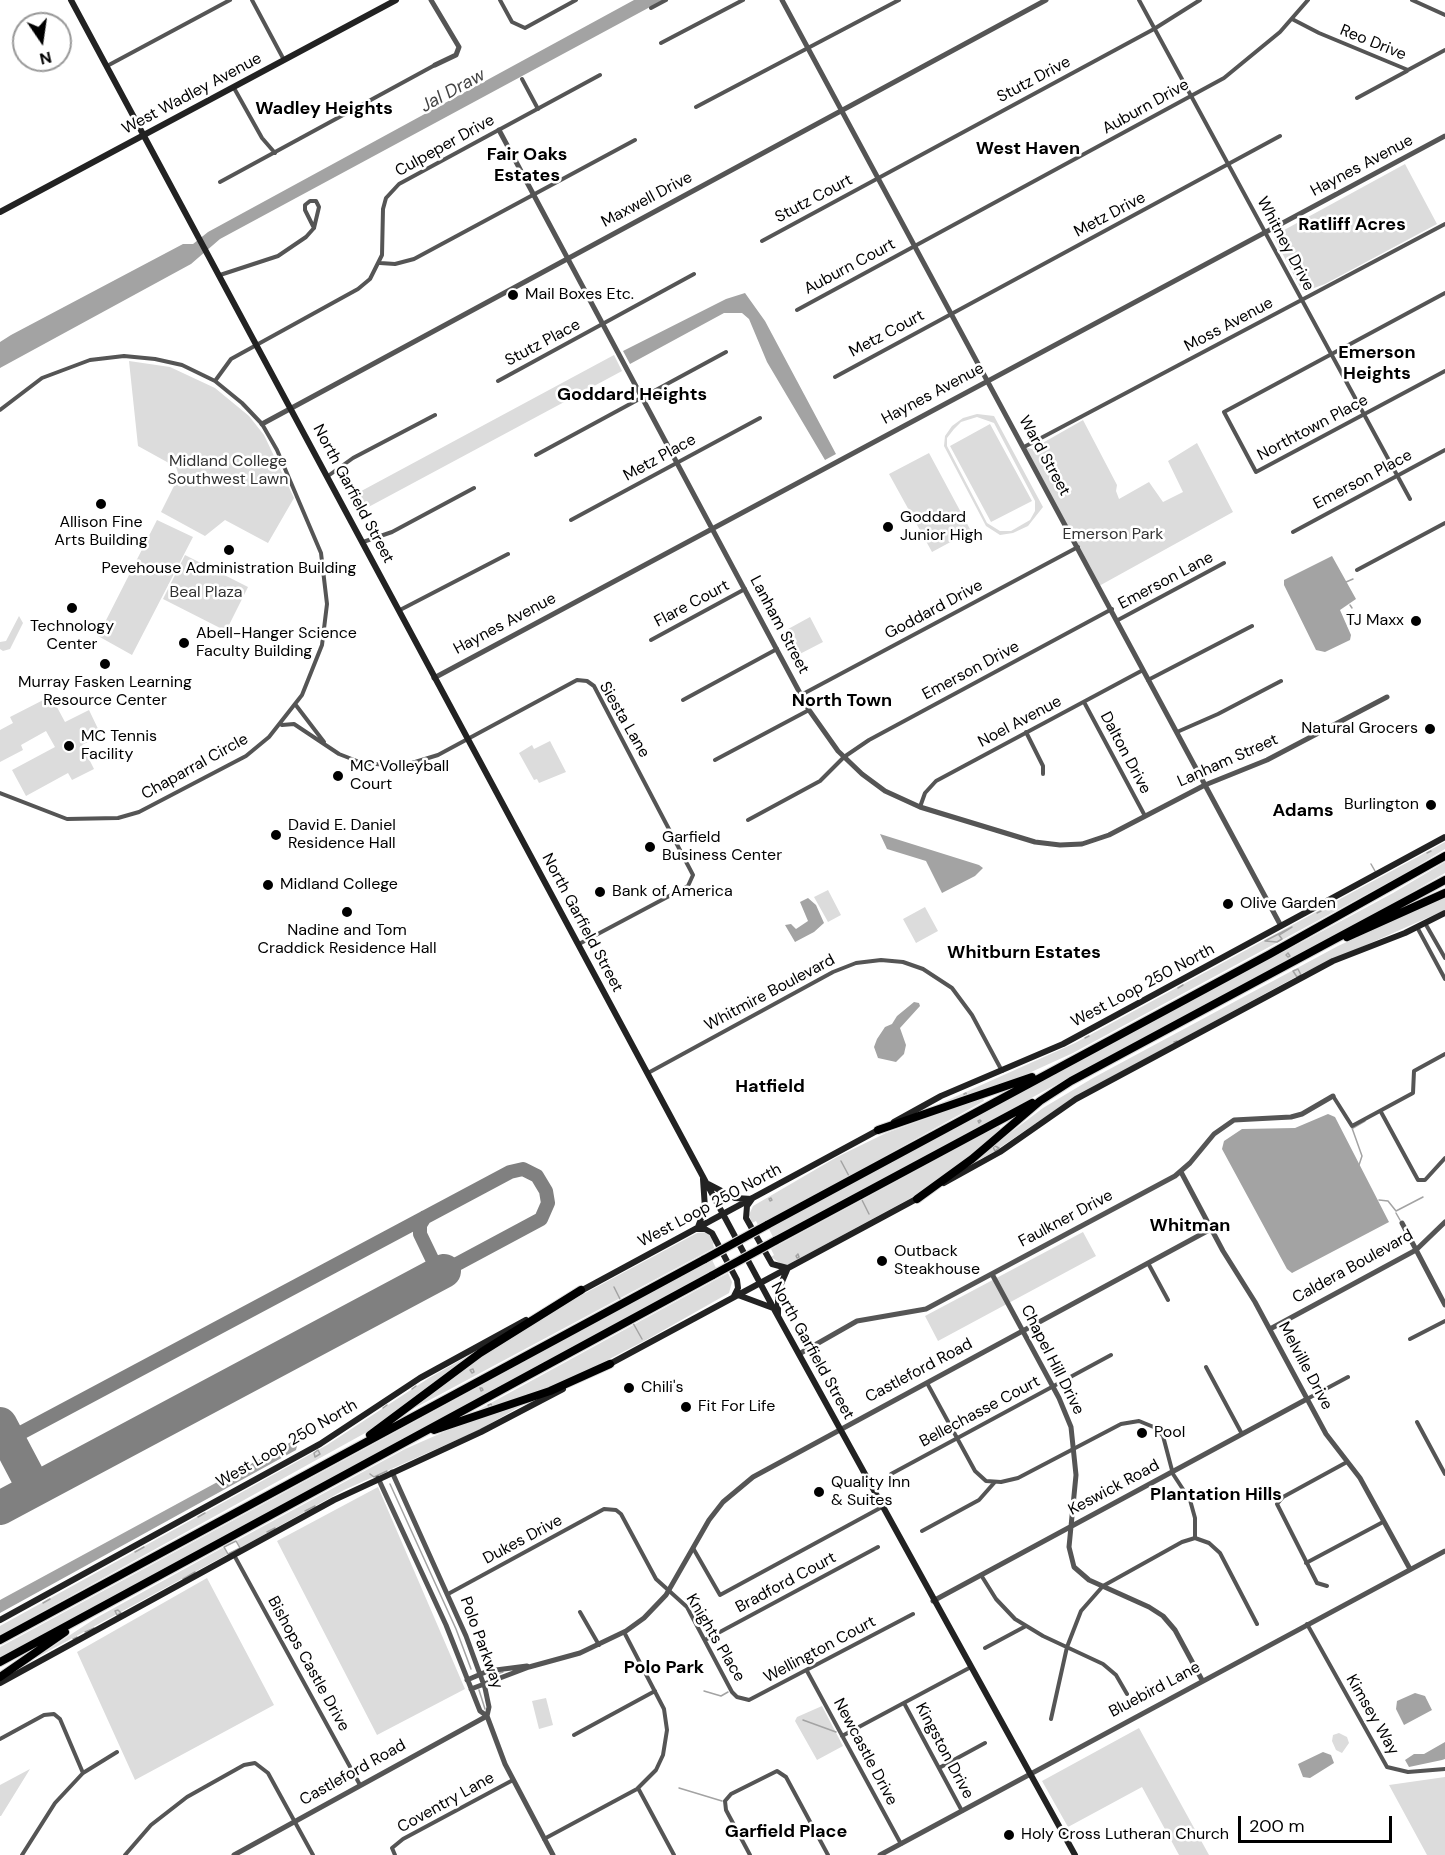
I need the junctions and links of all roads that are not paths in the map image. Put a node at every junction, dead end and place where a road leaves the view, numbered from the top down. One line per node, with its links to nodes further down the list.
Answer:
1 (230, 0): 26 (street)
2 (252, 0): 24 (street)
3 (396, 0): 24 (main road, West Wadley Avenue)
4 (431, 0): 25 (street)
5 (500, 0): 6 (street)
6 (576, 0)
7 (666, 0): 17 (street)
8 (743, 0): 21 (street)
9 (782, 0): 22 (street, Ward Street)
10 (899, 0): 22 (street)
11 (1046, 0): 35 (street, Maxwell Drive)
12 (1139, 0): 20 (street, Whitney Drive)
13 (1200, 0): 20 (street, Stutz Drive)
14 (1308, 0): 19 (street, Auburn Drive)
15 (1412, 0): 18 (street)
16 (73, 1): 26 (main road, North Garfield Street)
17 (651, 8)
18 (1445, 15)
19 (1292, 19): 27 (street, Reo Drive); 31 (street, Auburn Drive)
20 (1154, 29): 31 (street, Whitney Drive); 43 (street, Stutz Drive)
21 (661, 43)
22 (808, 49): 33 (street); 35 (street, Ward Street)
23 (1445, 50): 27 (street, Reo Drive)
24 (284, 60): 30 (main road, West Wadley Avenue)
25 (435, 65): 41 (street)
26 (107, 66): 37 (main road, North Garfield Street)
27 (1408, 70): 32 (street)
28 (600, 75): 34 (street, Culpeper Drive)
29 (522, 79): 34 (street)
30 (234, 88): 37 (main road, West Wadley Avenue); 41 (street)
31 (1191, 97): 42 (street, Whitney Drive); 51 (street, Auburn Drive)
32 (1357, 98)
33 (696, 107)
34 (538, 109): 36 (street, Culpeper Drive)
35 (841, 110): 43 (street, Ward Street); 52 (street, Maxwell Drive)
36 (499, 130): 45 (street, Lanham Street); 53 (street, Culpeper Drive)
37 (144, 135): 46 (main road, West Wadley Avenue); 55 (main road, North Garfield Street)
38 (1280, 136): 42 (street, Metz Drive)
39 (1445, 136): 49 (street, Haynes Avenue)
40 (635, 140): 45 (street)
41 (275, 153): 44 (street)
42 (1229, 165): 49 (street, Whitney Drive); 59 (street, Metz Drive)
43 (878, 178): 50 (street, Stutz Court); 51 (street, Ward Street)
44 (220, 182)
45 (533, 195): 52 (street, Lanham Street); 53 (street)
46 (0, 212)
47 (1445, 224): 57 (street, Moss Avenue)
48 (314, 228): 48 (street); 55 (street)
49 (1265, 233): 57 (street, Whitney Drive); 66 (street, Haynes Avenue)
50 (762, 241)
51 (915, 246): 58 (street, Auburn Court); 59 (street, Ward Street)
52 (567, 258): 60 (street, Lanham Street); 70 (street, Maxwell Drive)
53 (380, 263): 61 (street)
54 (694, 274): 60 (street, Stutz Place)
55 (220, 275): 61 (main road, North Garfield Street)
56 (1445, 293): 63 (street)
57 (1302, 300): 63 (street, Whitney Drive); 76 (street, Moss Avenue)
58 (797, 310)
59 (952, 314): 65 (street, Metz Court); 66 (street, Ward Street)
60 (603, 324): 68 (street, Stutz Place); 69 (street, Lanham Street)
61 (257, 344): 67 (street); 70 (main road, North Garfield Street)
62 (726, 352): 69 (street)
63 (1331, 354): 73 (street, Whitney Drive); 73 (street, Northtown Place)
64 (1445, 372): 73 (street, Northtown Place)
65 (835, 377)
66 (988, 380): 76 (street, Ward Street); 86 (street, Haynes Avenue)
67 (215, 381): 71 (street, Chaparral Circle); 75 (street, Chaparral Circle)
68 (498, 381)
69 (642, 398): 78 (street); 79 (street, Lanham Street)
70 (291, 407): 75 (street, Maxwell Drive); 80 (main road, North Garfield Street)
71 (0, 410)
72 (435, 414): 80 (street)
73 (1364, 415): 81 (street, Whitney Drive)
74 (760, 418): 79 (street, Metz Place)
75 (262, 424): 108 (street, Chaparral Circle)
76 (1024, 447): 89 (street, Ward Street)
77 (1445, 450): 81 (street, Emerson Place)
78 (536, 455)
79 (676, 462): 84 (street, Metz Place); 86 (street, Lanham Street)
80 (328, 476): 88 (main road, North Garfield Street)
81 (1397, 476): 83 (street, Whitney Drive); 87 (street, Emerson Place)
82 (474, 488): 88 (street)
83 (1410, 499)
84 (571, 520)
85 (1445, 523): 92 (street)
86 (712, 528): 93 (street, Lanham Street); 101 (street, Haynes Avenue)
87 (1293, 532)
88 (363, 542): 95 (main road, North Garfield Street)
89 (1078, 547): 94 (street, Ward Street); 104 (street, Goddard Drive)
90 (508, 554): 95 (street)
91 (1224, 563): 96 (street, Emerson Lane)
92 (1357, 570)
93 (745, 590): 98 (street, Flare Court); 99 (street, Lanham Street)
94 (1112, 609): 96 (street, Ward Street); 115 (street, Emerson Drive)
95 (400, 610): 101 (main road, North Garfield Street)
96 (1118, 620): 100 (street, Ward Street)
97 (1251, 626): 102 (street)
98 (651, 640)
99 (777, 650): 104 (street, Lanham Street); 106 (street)
100 (1144, 669): 102 (street, Ward Street); 107 (street, Noel Avenue)
101 (434, 678): 113 (main road, North Garfield Street)
102 (1148, 680): 112 (street, Ward Street)
103 (1281, 681): 112 (street)
104 (801, 695): 109 (street, Lanham Street)
105 (1387, 697): 118 (street, Lanham Street)
106 (683, 700)
107 (1084, 702): 111 (street, Noel Avenue); 121 (street, Dalton Drive)
108 (296, 704): 110 (street, Chaparral Circle); 114 (street, Siesta Lane)
109 (808, 710): 115 (street, Lanham Street); 116 (street)
110 (279, 726): 114 (street, Siesta Lane); 119 (street, Chaparral Circle)
111 (1026, 732): 117 (street); 120 (street, Noel Avenue)
112 (1177, 732): 118 (street, Ward Street)
113 (467, 739): 114 (street, Siesta Lane); 131 (main road, North Garfield Street); 131 (street, Siesta Lane)
114 (324, 742)
115 (844, 757): 120 (street, Lanham Street); 122 (street, Emerson Drive)
116 (715, 760)
117 (1043, 774)
118 (1205, 785): 121 (street, Lanham Street); 129 (street, Ward Street)
119 (0, 794)
120 (920, 807): 121 (street, Lanham Street)
121 (1145, 816)
122 (748, 820)
123 (1445, 837): 129 (main road, West Loop 250 North)
124 (1445, 856): 135 (highway)
125 (1445, 880): 132 (highway)
126 (1445, 893): 132 (highway)
127 (1445, 913): 128 (main road)
128 (1425, 923): 130 (main road); 133 (street)
129 (1281, 926): 137 (main road, West Loop 250 North)
130 (1417, 927): 134 (street); 147 (main road)
131 (578, 945): 138 (main road, North Garfield Street)
132 (1312, 951): 139 (highway)
133 (1445, 958)
134 (1445, 979)
135 (1088, 1052): 142 (highway); 182 (highway, bridge)
136 (1445, 1054): 141 (street)
137 (1002, 1071): 138 (street, Whitmire Boulevard); 142 (main road, West Loop 250 North)
138 (647, 1073): 145 (main road, North Garfield Street)
139 (1065, 1085): 147 (highway); 180 (highway, bridge)
140 (1333, 1096): 141 (street); 144 (street, Faulkner Drive)
141 (1381, 1112): 143 (street)
142 (878, 1130): 148 (main road, West Loop 250 North)
143 (1445, 1158)
144 (1181, 1172): 153 (street, Melville Drive); 157 (street, Faulkner Drive)
145 (703, 1175): 146 (main road, North Garfield Street); 152 (main road)
146 (708, 1184): 148 (main road); 149 (main road, North Garfield Street)
147 (917, 1198): 156 (main road)
148 (752, 1199): 149 (main road, West Loop 250 North); 156 (main road)
149 (723, 1214): 152 (main road, West Loop 250 North); 158 (main road, North Garfield Street)
150 (1445, 1222): 154 (street, Caldera Boulevard)
151 (1402, 1223): 154 (street)
152 (695, 1229): 159 (main road, West Loop 250 North); 160 (main road)
153 (1211, 1229): 155 (street, Castleford Road); 165 (street, Melville Drive)
154 (1416, 1250): 162 (street); 165 (street, Caldera Boulevard)
155 (1148, 1263): 161 (street); 166 (street, Castleford Road)
156 (789, 1267): 158 (main road); 163 (main road)
157 (992, 1274): 166 (street, Chapel Hill Drive); 168 (street, Faulkner Drive)
158 (760, 1283): 160 (main road); 163 (main road, North Garfield Street)
159 (581, 1290): 182 (highway); 211 (main road, West Loop 250 North)
160 (734, 1297): 163 (main road); 170 (main road)
161 (1168, 1300)
162 (1445, 1305)
163 (776, 1312): 168 (main road, North Garfield Street)
164 (1445, 1321): 167 (street)
165 (1270, 1329): 175 (street, Melville Drive)
166 (1023, 1331): 173 (street, Castleford Road); 174 (street, Chapel Hill Drive)
167 (1410, 1339)
168 (799, 1354): 177 (main road, North Garfield Street)
169 (1111, 1355): 174 (street, Bellechasse Court)
170 (609, 1364): 180 (highway); 184 (main road)
171 (1206, 1367): 178 (street)
172 (1348, 1377): 175 (street)
173 (927, 1382): 177 (street, Castleford Road); 179 (street)
174 (1053, 1386): 179 (street, Bellechasse Court); 181 (street, Chapel Hill Drive)
175 (1307, 1399): 178 (street, Keswick Road); 183 (street, Melville Drive)
176 (1417, 1422): 186 (street)
177 (840, 1429): 190 (main road, North Garfield Street); 196 (street, Castleford Road)
178 (1242, 1434): 185 (street, Keswick Road)
179 (957, 1438): 187 (street, Bellechasse Court); 189 (street)
180 (397, 1446): 210 (highway)
181 (1075, 1449): 185 (street); 189 (street); 193 (street, Chapel Hill Drive)
182 (351, 1450): 216 (highway)
183 (1347, 1462): 192 (street, Melville Drive); 200 (street)
184 (392, 1472): 188 (main road); 206 (street, Polo Parkway)
185 (1173, 1472): 193 (street, Keswick Road); 195 (street)
186 (1445, 1473)
187 (891, 1474)
188 (378, 1478): 199 (main road); 227 (street, Polo Parkway)
189 (994, 1483): 194 (street)
190 (882, 1507): 196 (street); 207 (main road, North Garfield Street)
191 (610, 1508): 205 (street, Knights Place); 206 (street, Dukes Drive)
192 (1383, 1522): 200 (street); 201 (street, Melville Drive)
193 (1072, 1526): 202 (street, Keswick Road); 203 (street, Chapel Hill Drive)
194 (922, 1531)
195 (1195, 1538): 203 (street); 212 (street)
196 (693, 1546): 205 (street, Castleford Road)
197 (878, 1547): 217 (street, Bradford Court)
198 (1445, 1551): 201 (street, Bluebird Lane)
199 (234, 1554): 229 (main road); 248 (street, Bishops Castle Drive)
200 (1306, 1563): 204 (street)
201 (1410, 1569): 213 (street, Bluebird Lane)
202 (981, 1575): 207 (street, Keswick Road); 214 (street)
203 (1103, 1586): 219 (street); 228 (street, Chapel Hill Drive)
204 (1327, 1586)
205 (669, 1591): 215 (street, Castleford Road); 217 (street, Knights Place)
206 (448, 1594): 225 (street, Polo Parkway)
207 (933, 1601): 223 (main road, North Garfield Street)
208 (580, 1612): 218 (street)
209 (913, 1614): 224 (street, Wellington Court)
210 (85, 1617): 221 (highway); 226 (highway)
211 (0, 1620)
212 (1257, 1624)
213 (1307, 1624): 228 (street, Bluebird Lane); 244 (street, Kimsey Way)
214 (1026, 1626): 219 (street); 220 (street)
215 (624, 1632): 218 (street, Castleford Road); 232 (street)
216 (0, 1640)
217 (705, 1640): 234 (street, Knights Place)
218 (599, 1646): 222 (street, Castleford Road)
219 (1067, 1647): 233 (street); 237 (street)
220 (985, 1648)
221 (0, 1662)
222 (529, 1667): 225 (street, Castleford Road); 230 (street, Castleford Road)
223 (971, 1667): 235 (street); 246 (main road, North Garfield Street)
224 (807, 1671): 234 (street, Wellington Court); 239 (street, Newcastle Drive)
225 (480, 1674): 227 (street, Castleford Road); 230 (street, Polo Parkway)
226 (0, 1677)
227 (467, 1680): 231 (street, Polo Parkway)
228 (1203, 1680): 246 (street, Bluebird Lane)
229 (0, 1683)
230 (484, 1684): 231 (street, Castleford Road); 236 (street, Polo Parkway)
231 (471, 1689): 236 (street, Polo Parkway)
232 (655, 1691): 238 (street); 249 (street)
233 (1127, 1694)
234 (737, 1697)
235 (904, 1703): 239 (street); 243 (street, Kingston Drive)
236 (487, 1716): 247 (street); 248 (street, Castleford Road)
237 (1051, 1719)
238 (574, 1736)
239 (842, 1736): 253 (street, Newcastle Drive)
240 (0, 1738): 245 (street)
241 (985, 1743): 243 (street)
242 (117, 1752): 245 (street)
243 (939, 1768): 250 (street, Kingston Drive)
244 (1445, 1769)
245 (83, 1773): 254 (street)
246 (1029, 1773): 250 (street, Bluebird Lane); 264 (main road, North Garfield Street)
247 (513, 1780): 252 (street); 258 (street, Coventry Lane)
248 (360, 1785): 251 (street, Castleford Road)
249 (638, 1788): 252 (street); 260 (street)
250 (962, 1811): 253 (street, Bluebird Lane)
251 (295, 1821): 255 (street); 256 (street, Castleford Road); 257 (street)
252 (544, 1839): 259 (street)
253 (901, 1844): 263 (street, Bluebird Lane)
254 (22, 1855)
255 (124, 1855)
256 (234, 1855)
257 (314, 1855)
258 (395, 1855)
259 (553, 1855)
260 (674, 1855)
261 (750, 1855): 262 (street)
262 (828, 1855)
263 (880, 1855)
264 (1075, 1855)

